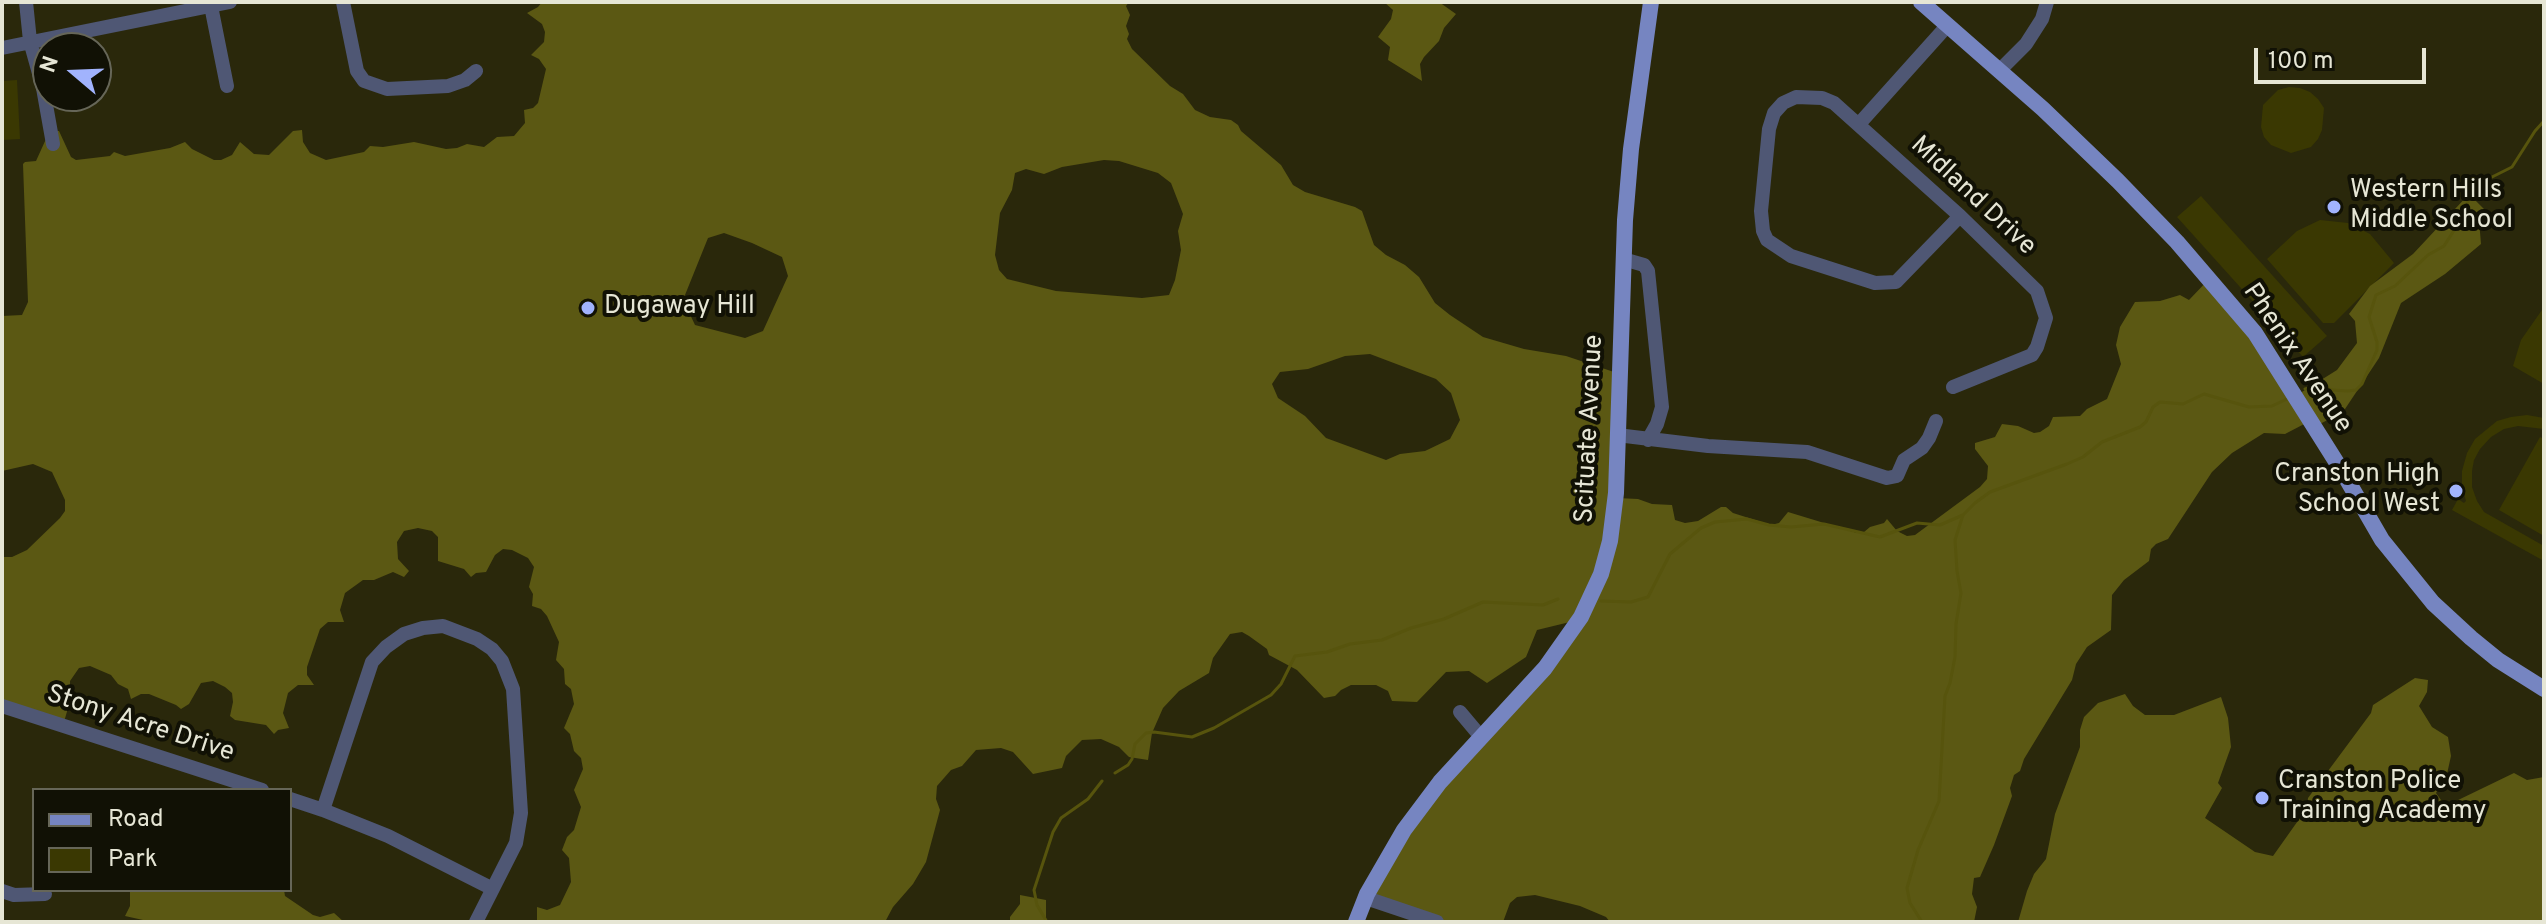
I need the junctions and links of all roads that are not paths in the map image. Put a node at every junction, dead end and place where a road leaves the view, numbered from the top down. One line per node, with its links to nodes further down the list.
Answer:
1 (26, 2): 9 (street)
2 (230, 2): 7 (street)
3 (343, 2): 11 (street)
4 (1651, 2): 17 (main road, Scituate Avenue)
5 (1921, 2): 8 (main road, Phenix Avenue)
6 (2047, 2): 12 (street)
7 (211, 6): 9 (street); 13 (street)
8 (1947, 26): 12 (main road, Phenix Avenue); 14 (street)
9 (30, 41): 10 (street); 15 (street)
10 (2, 48)
11 (476, 71)
12 (1999, 71): 22 (main road, Phenix Avenue)
13 (227, 86)
14 (1859, 124): 16 (street, Midland Drive); 16 (street, Midland Drive)
15 (53, 144)
16 (1960, 216): 18 (street, Midland Drive)
17 (1623, 259): 20 (main road, Scituate Avenue); 21 (street)
18 (1953, 387)
19 (1936, 421): 21 (street)
20 (1617, 435): 21 (street); 25 (main road, Scituate Avenue)
21 (1648, 440)
22 (2544, 689)
23 (2, 706): 26 (street, Stony Acre Drive)
24 (1460, 712): 25 (street)
25 (1481, 737): 32 (main road, Scituate Avenue)
26 (256, 788)
27 (292, 800): 28 (street)
28 (323, 810): 29 (street); 29 (street)
29 (491, 888): 33 (street)
30 (2, 891): 31 (street)
31 (45, 894)
32 (1366, 898): 34 (main road, Scituate Avenue); 35 (street)
33 (476, 922)
34 (1356, 922)
35 (1437, 922)

